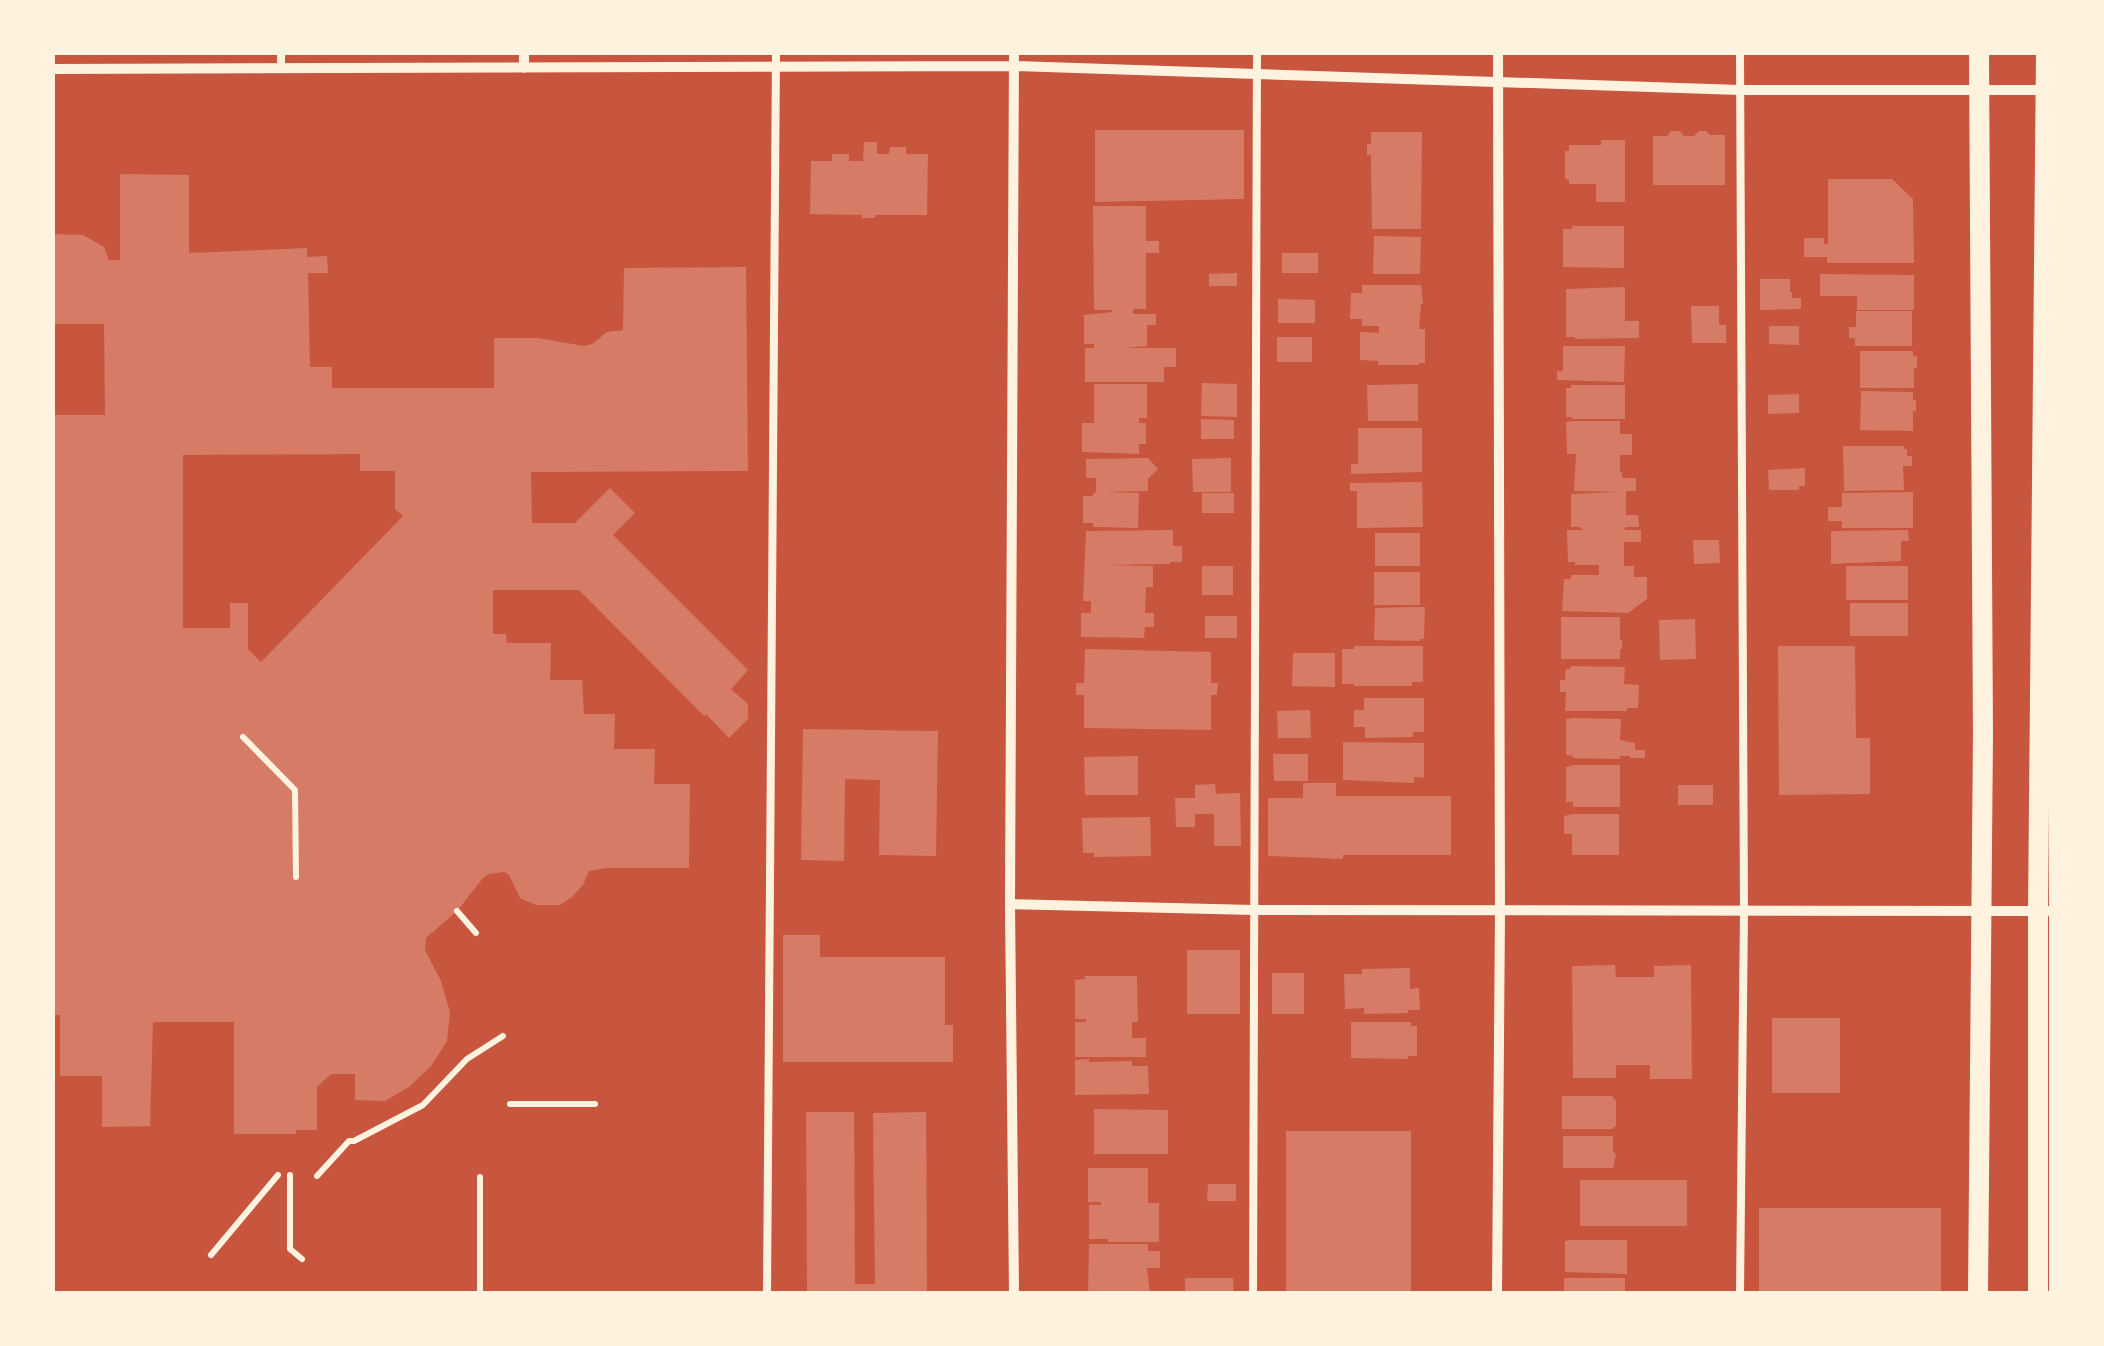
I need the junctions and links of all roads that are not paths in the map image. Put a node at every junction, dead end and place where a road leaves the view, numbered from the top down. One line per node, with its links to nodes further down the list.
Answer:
1 (281, 52): 11 (lane)
2 (524, 52): 12 (street)
3 (776, 52): 13 (lane)
4 (1014, 52): 10 (street)
5 (1257, 52): 15 (lane)
6 (1498, 52): 16 (street)
7 (1740, 52): 17 (lane)
8 (1979, 52): 18 (main road)
9 (2046, 52): 19 (main road)
10 (1014, 66): 13 (street); 15 (street); 20 (street)
11 (281, 68): 12 (street); 14 (street)
12 (524, 68): 13 (street)
13 (776, 68): 26 (lane)
14 (52, 70)
15 (1256, 73): 16 (street); 21 (lane)
16 (1498, 82): 17 (street); 25 (street)
17 (1740, 90): 18 (street); 22 (lane)
18 (1979, 90): 19 (street); 23 (main road)
19 (2049, 90): 24 (main road)
20 (1010, 904): 21 (street); 27 (street)
21 (1254, 910): 25 (street); 28 (lane)
22 (1744, 911): 23 (street); 25 (street); 30 (lane)
23 (1981, 911): 24 (street); 31 (main road)
24 (2045, 911): 32 (main road)
25 (1500, 912): 29 (street)
26 (767, 1294)
27 (1014, 1294)
28 (1253, 1294)
29 (1497, 1294)
30 (1740, 1294)
31 (1978, 1294)
32 (2038, 1294)

